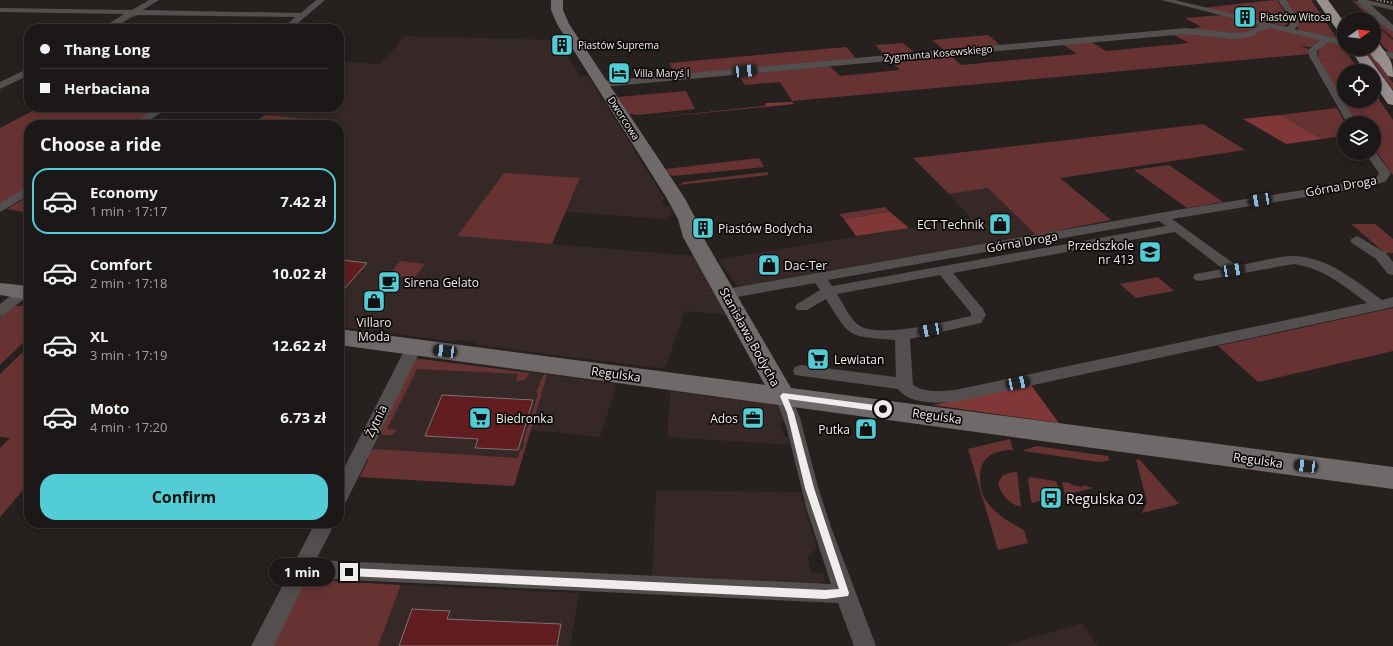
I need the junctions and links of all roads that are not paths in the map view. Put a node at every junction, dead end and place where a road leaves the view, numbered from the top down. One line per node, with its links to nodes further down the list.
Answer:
1 (154, 0): 11 (street)
2 (321, 0): 12 (street)
3 (557, 0): 24 (street, Dworcowa)
4 (1165, 0): 16 (street)
5 (1282, 0): 18 (street)
6 (1322, 0): 13 (highway)
7 (1358, 0): 9 (street)
8 (1364, 2): 17 (street)
9 (1393, 8)
10 (0, 10): 11 (street)
11 (133, 12): 12 (street); 14 (street)
12 (303, 15): 15 (street)
13 (1337, 21)
14 (113, 24)
15 (292, 24)
16 (1271, 25): 18 (street); 24 (street, Zygmunta Kosewskiego)
17 (1393, 29)
18 (1289, 30): 19 (street)
19 (1326, 39): 20 (street); 29 (street)
20 (1337, 41)
21 (1381, 54): 22 (highway)
22 (1393, 72)
23 (24, 74): 26 (street)
24 (602, 84): 36 (street, Dworcowa)
25 (1381, 84): 27 (highway)
26 (0, 86)
27 (1393, 101)
28 (157, 112): 30 (street)
29 (1348, 116)
30 (143, 120)
31 (1376, 160): 34 (street, Górna Droga)
32 (24, 193): 33 (street)
33 (0, 208)
34 (1161, 217): 35 (street); 44 (street, Górna Droga)
35 (1177, 228): 39 (street); 41 (street)
36 (693, 237): 49 (street, Stanisława Bodycha)
37 (1357, 240): 42 (street)
38 (1230, 252): 39 (street)
39 (1213, 255): 40 (street)
40 (1233, 270): 43 (street); 50 (street)
41 (944, 271): 46 (street); 53 (street)
42 (1393, 271)
43 (1200, 277)
44 (819, 278): 46 (street); 49 (street, Górna Droga)
45 (0, 289): 47 (street)
46 (828, 292): 51 (street); 53 (street)
47 (24, 293)
48 (24, 294): 52 (street)
49 (726, 294): 58 (street, Stanisława Bodycha)
50 (1387, 304): 57 (street)
51 (802, 307)
52 (0, 311)
53 (902, 336): 57 (street)
54 (344, 338): 55 (street, Regulska)
55 (414, 347): 58 (street, Regulska); 60 (street, Żytnia)
56 (801, 371): 57 (street)
57 (904, 384)
58 (783, 396): 59 (street, Regulska); 63 (street, Stanisława Bodycha)
59 (1393, 478)
60 (344, 486)
61 (322, 528): 62 (street)
62 (302, 569): 63 (street); 64 (street)
63 (844, 593): 65 (street, Stanisława Bodycha)
64 (262, 646)
65 (866, 646)

